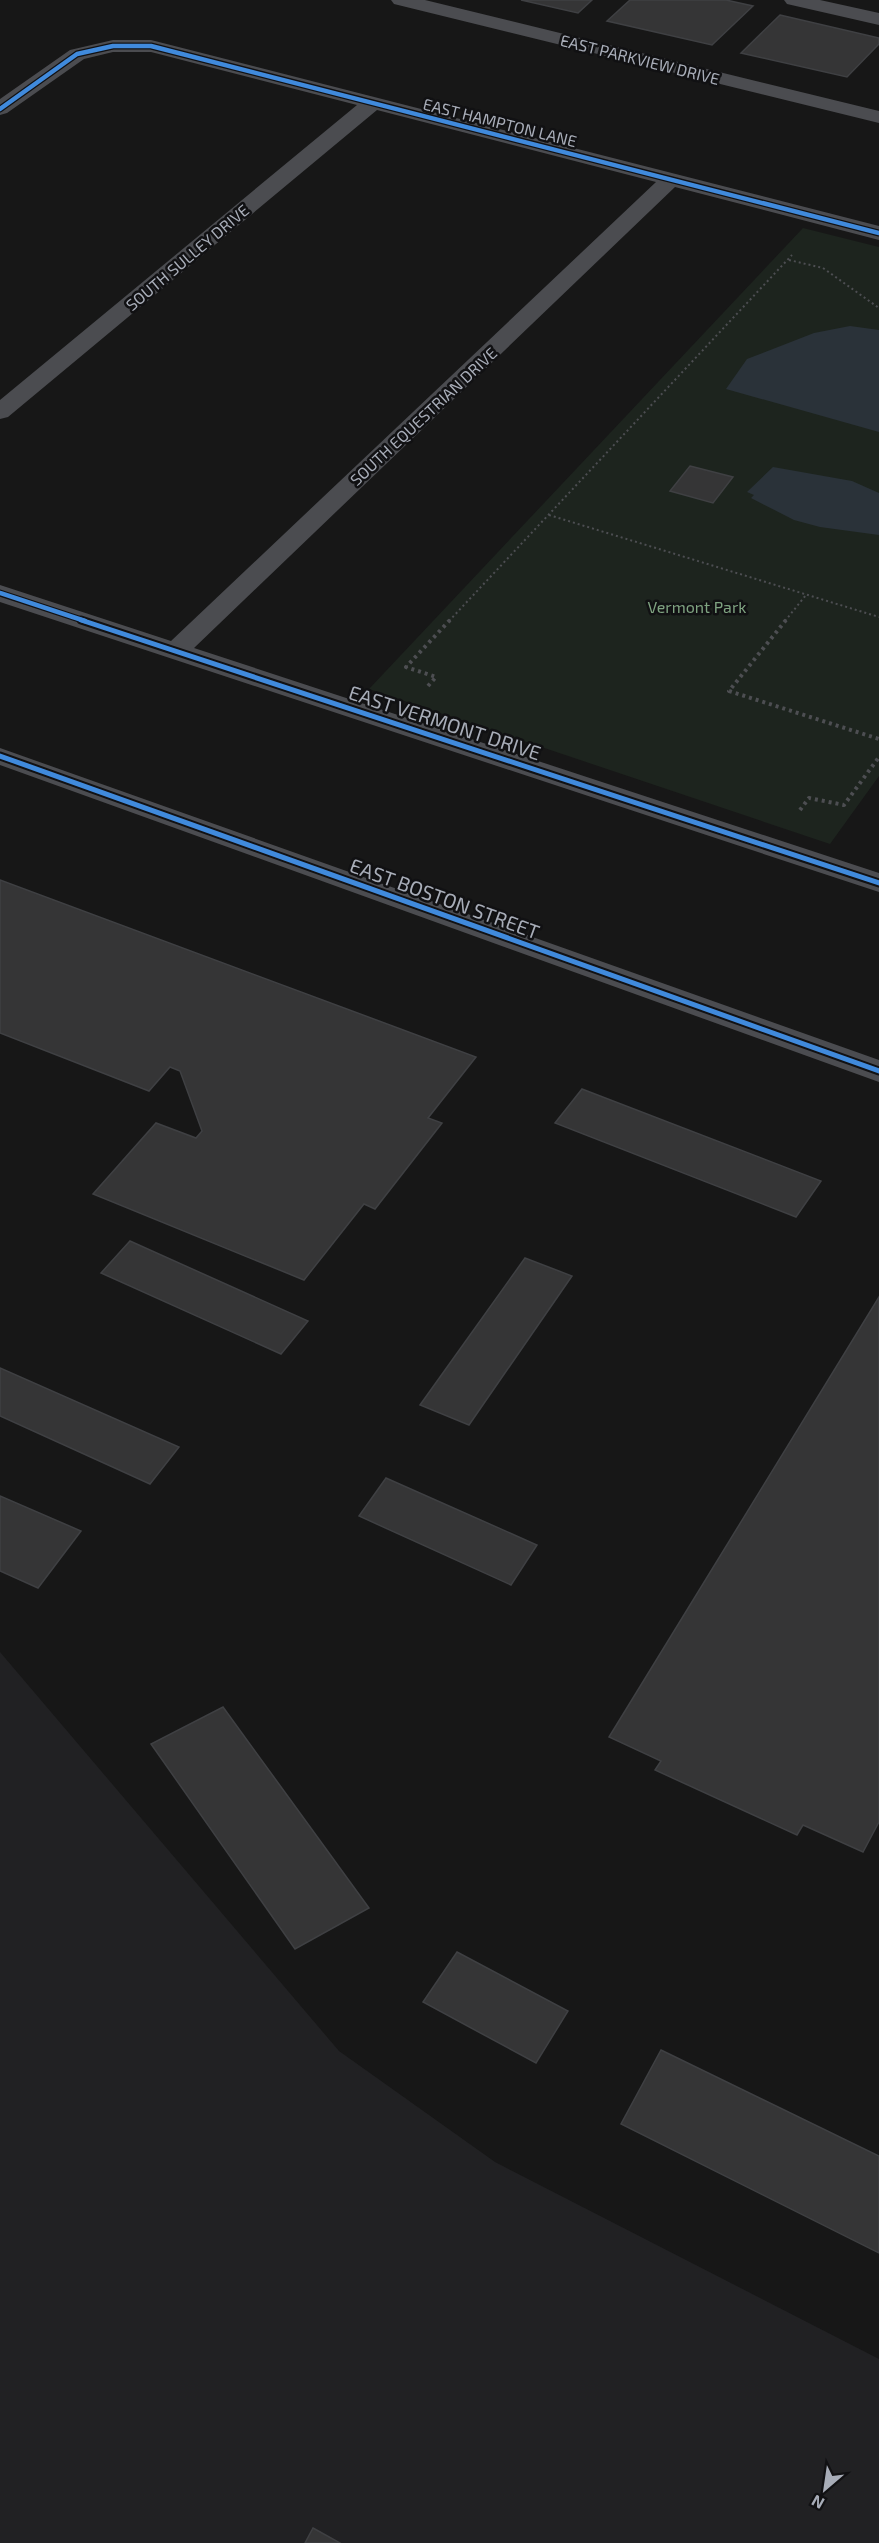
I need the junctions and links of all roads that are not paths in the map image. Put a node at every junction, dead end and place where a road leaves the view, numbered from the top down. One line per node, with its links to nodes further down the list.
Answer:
1 (401, 0): 6 (street, EAST PARKVIEW DRIVE)
2 (794, 0): 3 (street)
3 (879, 20)
4 (373, 103): 5 (street, EAST HAMPTON LANE); 7 (street, EAST HAMPTON LANE); 9 (street, SOUTH SULLEY DRIVE)
5 (0, 109)
6 (879, 117)
7 (670, 179): 8 (street, EAST HAMPTON LANE); 11 (street, SOUTH EQUESTRIAN DRIVE)
8 (879, 233)
9 (0, 412)
10 (0, 593): 11 (street, EAST VERMONT DRIVE)
11 (176, 651): 13 (street, EAST VERMONT DRIVE)
12 (0, 756): 14 (street, EAST BOSTON STREET)
13 (879, 883)
14 (879, 1071)

